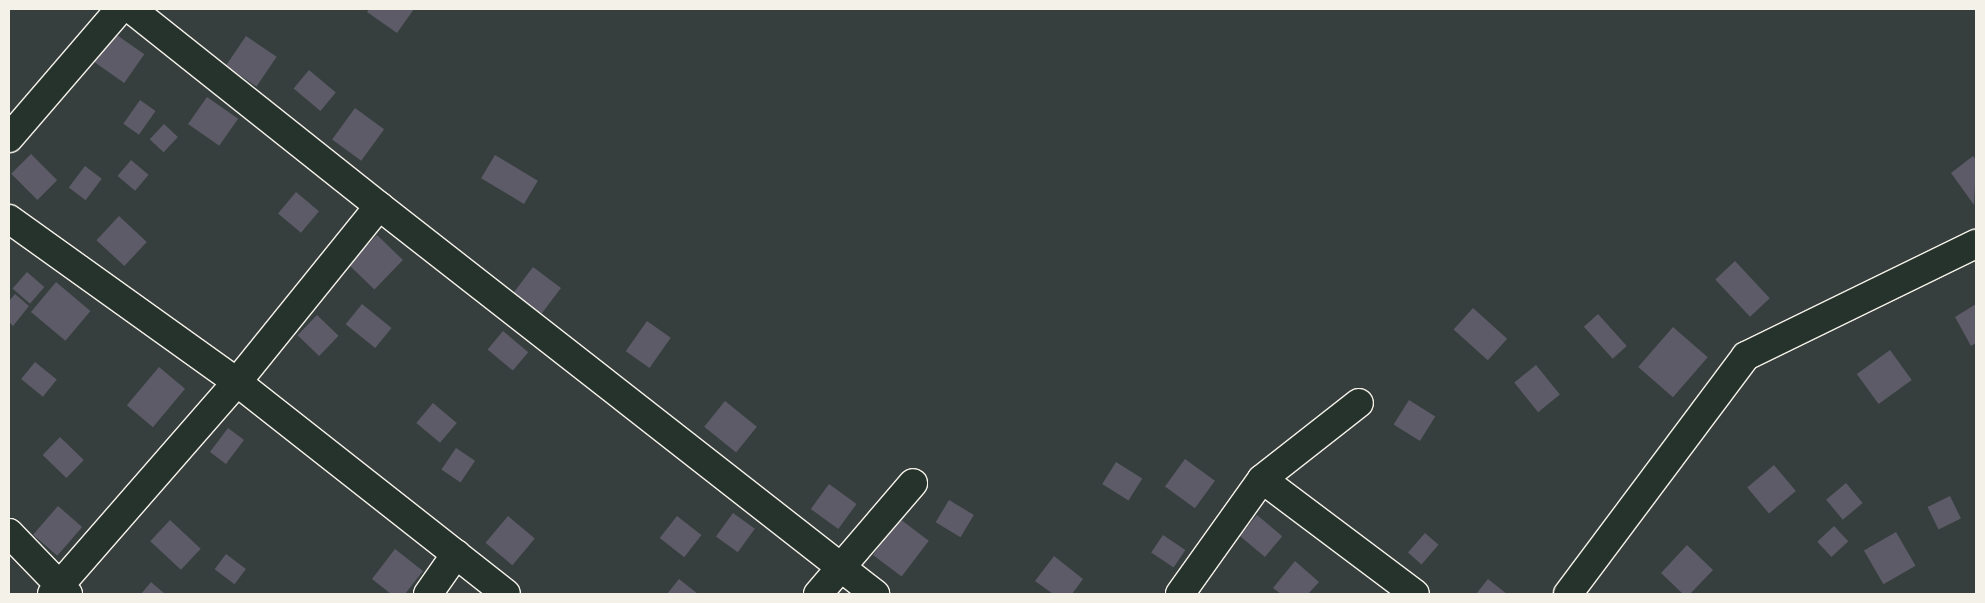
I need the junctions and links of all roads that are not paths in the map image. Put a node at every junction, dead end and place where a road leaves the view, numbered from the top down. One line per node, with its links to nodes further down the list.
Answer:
1 (120, 9): 3 (street)
2 (131, 9): 4 (street)
3 (9, 138)
4 (379, 206): 7 (street); 13 (street)
5 (9, 219): 7 (street)
6 (1976, 244): 21 (street)
7 (237, 382): 12 (street); 14 (street)
8 (1359, 403): 9 (street)
9 (1262, 479): 19 (street); 20 (street)
10 (913, 483): 13 (street)
11 (9, 533): 14 (street)
12 (456, 554): 15 (street); 16 (street)
13 (842, 568): 17 (street); 18 (street)
14 (59, 592)
15 (428, 594)
16 (506, 594)
17 (818, 594)
18 (875, 594)
19 (1180, 594)
20 (1415, 594)
21 (1568, 594)

